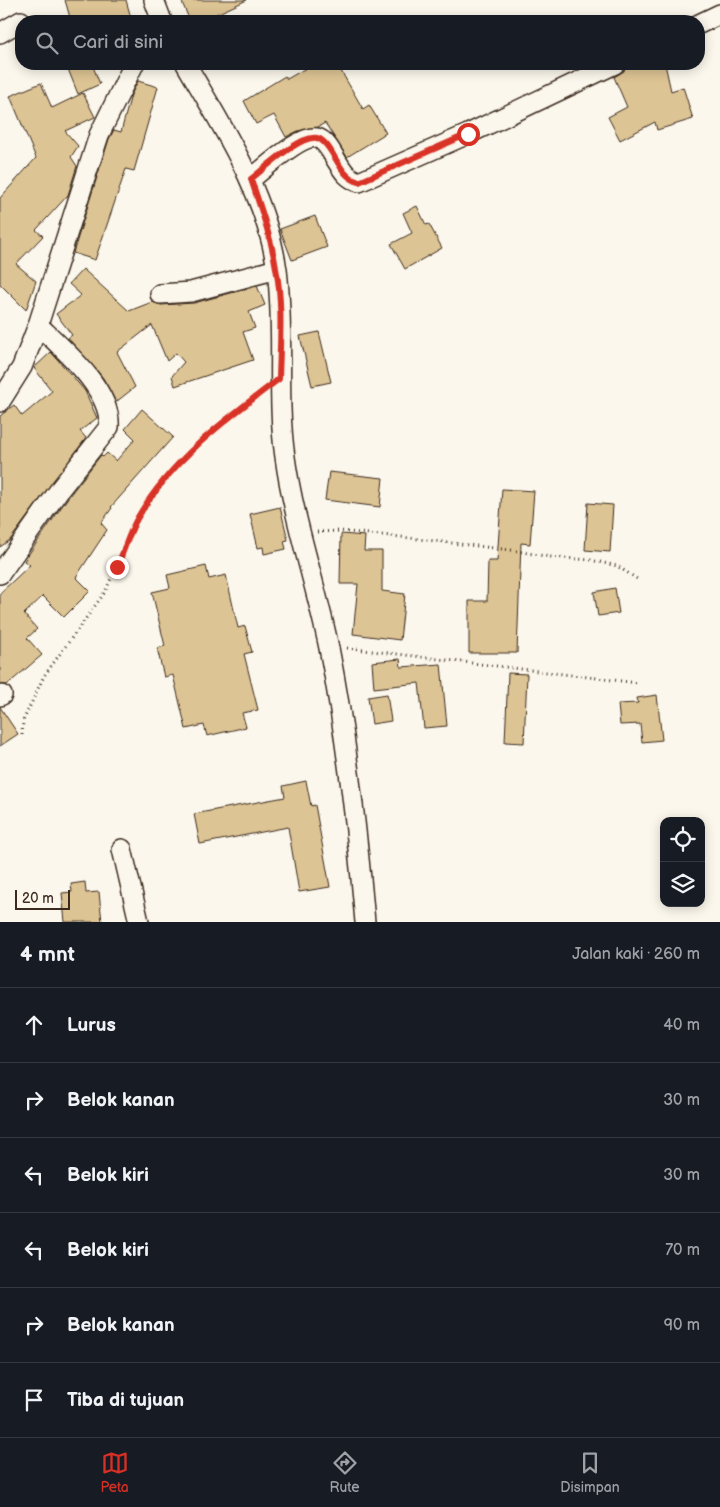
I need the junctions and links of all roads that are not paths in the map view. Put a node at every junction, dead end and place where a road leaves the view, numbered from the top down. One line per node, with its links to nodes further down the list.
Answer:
1 (154, 0): 3 (street)
2 (720, 14): 4 (street)
3 (159, 15)
4 (705, 21)
5 (15, 25): 6 (street)
6 (0, 33)
7 (131, 70): 13 (street)
8 (189, 70): 10 (street)
9 (602, 70): 10 (street)
10 (251, 179): 11 (street)
11 (276, 269): 12 (street); 18 (street)
12 (160, 294)
13 (38, 325): 14 (street); 15 (street)
14 (0, 402)
15 (0, 574)
16 (122, 849): 17 (street)
17 (139, 922)
18 (364, 922)

